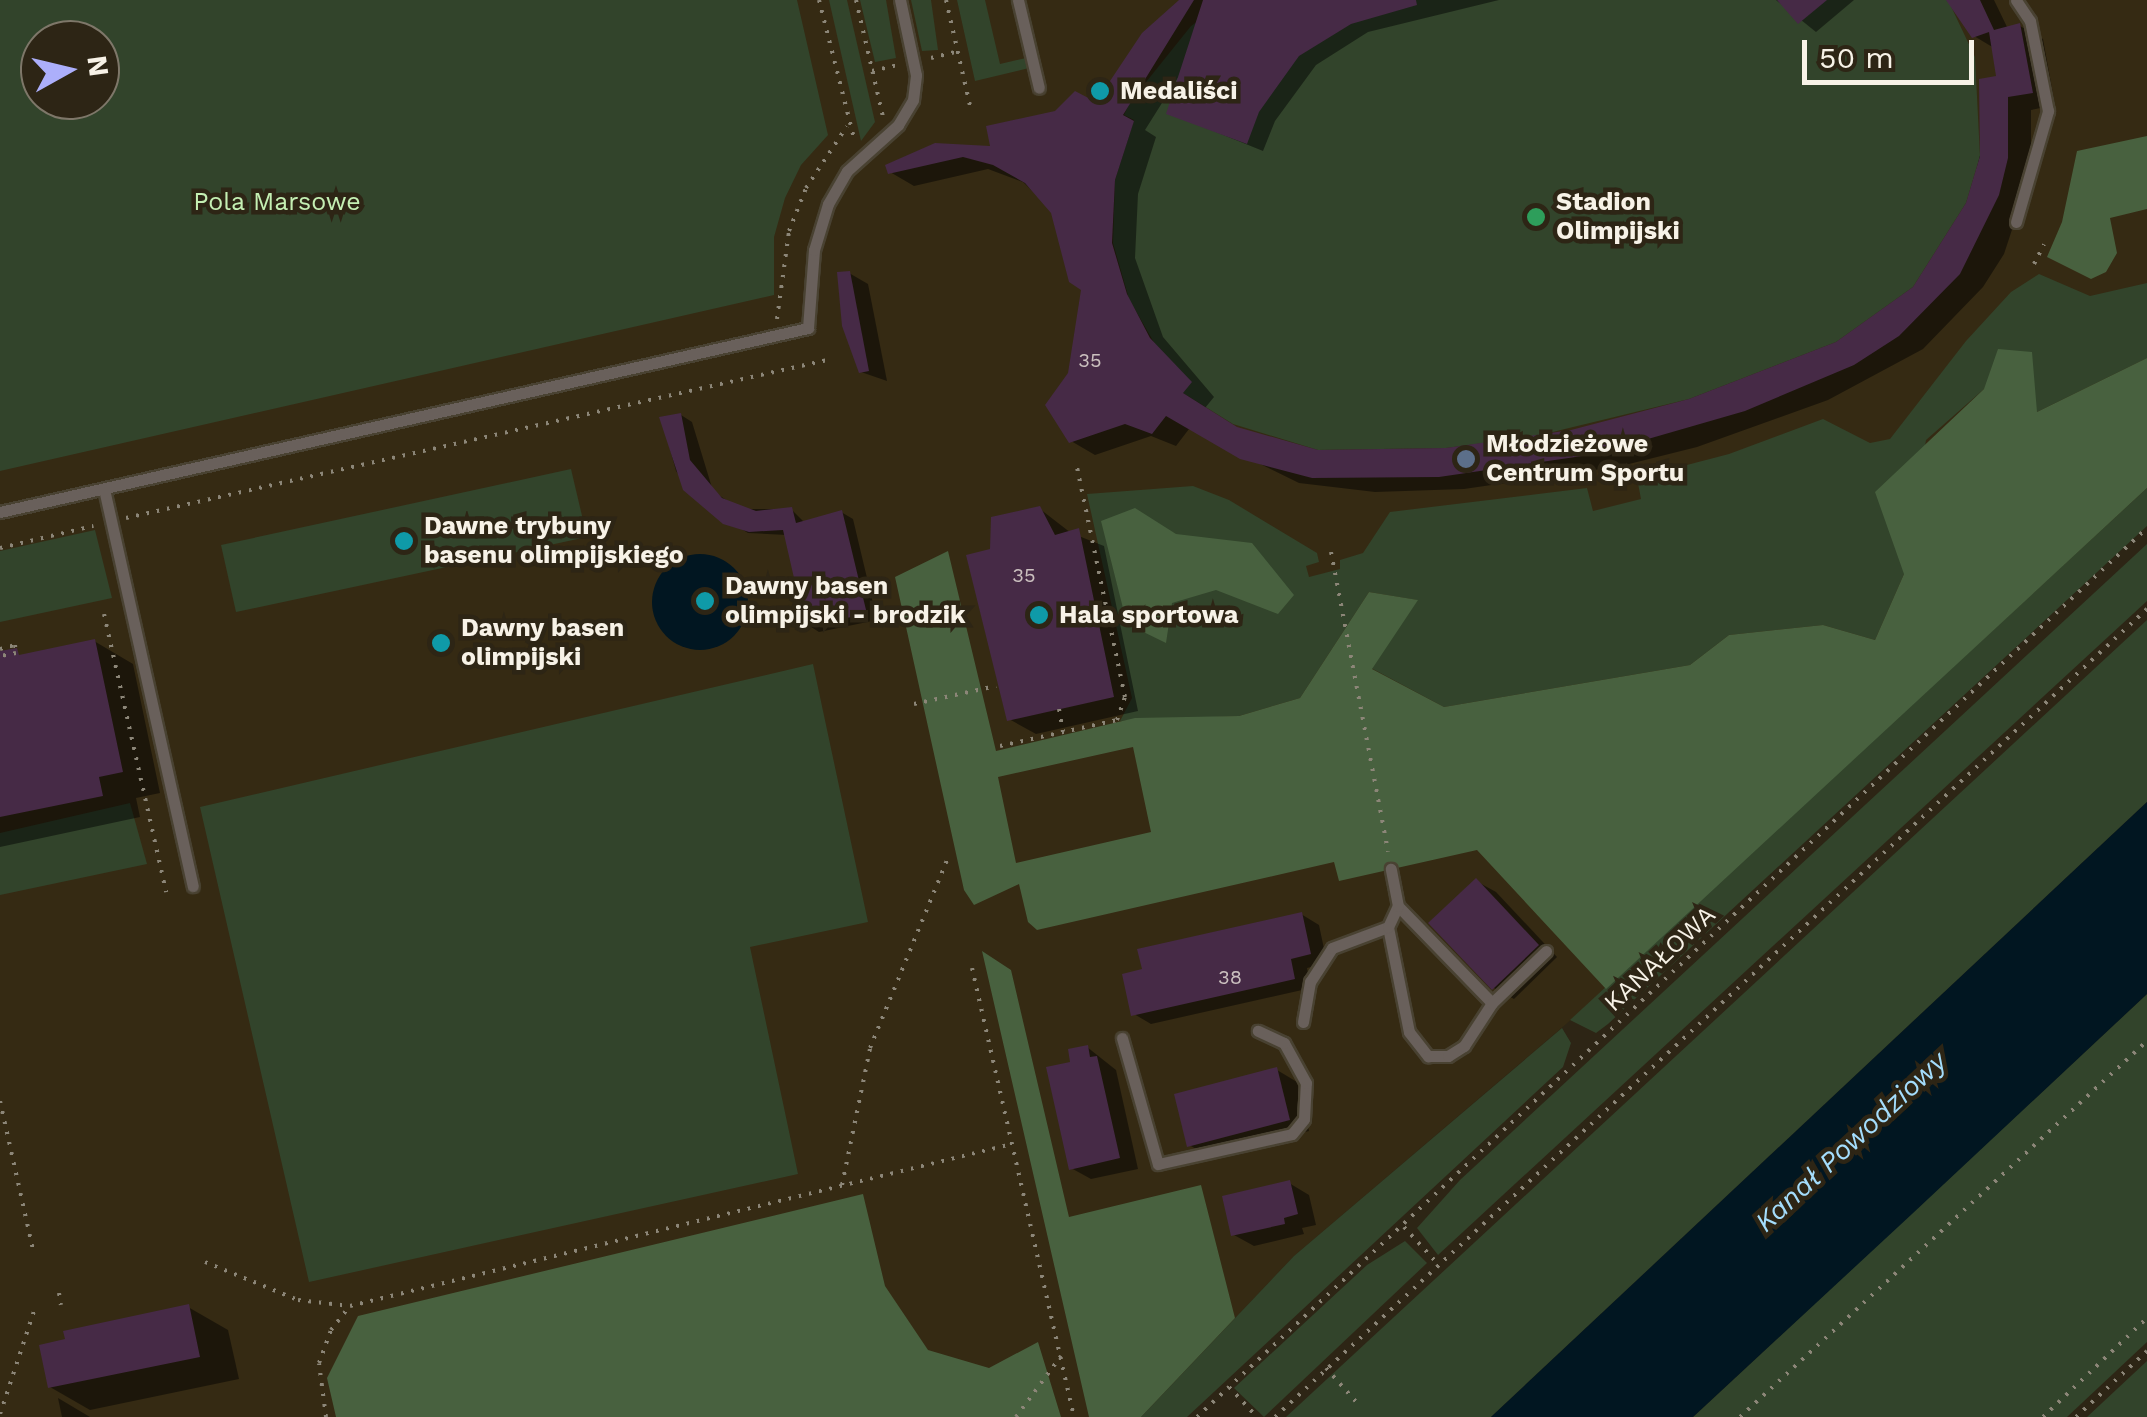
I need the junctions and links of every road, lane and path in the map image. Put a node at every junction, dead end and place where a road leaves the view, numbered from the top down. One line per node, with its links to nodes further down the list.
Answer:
1 (819, 0): 9 (path)
2 (856, 0): 10 (path)
3 (900, 0): 10 (lane)
4 (946, 0): 8 (path)
5 (1018, 0): 7 (lane)
6 (2016, 0): 12 (lane)
7 (1039, 88)
8 (970, 106)
9 (847, 126): 11 (path); 15 (path)
10 (887, 136): 11 (lane)
11 (862, 155): 15 (lane)
12 (2016, 222)
13 (2044, 244): 14 (path)
14 (2034, 264)
15 (779, 335): 18 (lane)
16 (827, 360): 20 (path)
17 (1076, 468): 22 (path)
18 (104, 489): 19 (lane); 20 (lane)
19 (0, 512)
20 (112, 521): 24 (path); 39 (lane)
21 (2147, 528): 53 (path, KANAŁOWA)
22 (1090, 536): 23 (path); 30 (path)
23 (1081, 539)
24 (0, 548)
25 (1331, 552): 38 (path)
26 (2147, 609): 56 (path)
27 (104, 614): 40 (path)
28 (0, 648): 29 (path)
29 (0, 656)
30 (1117, 659): 31 (path); 35 (path)
31 (1108, 661)
32 (996, 686): 33 (path)
33 (914, 704)
34 (1059, 710): 35 (path)
35 (1064, 732): 36 (path)
36 (1000, 746)
37 (948, 858): 52 (path)
38 (1391, 869): 41 (lane)
39 (193, 886)
40 (166, 892)
41 (1398, 906): 42 (lane); 45 (lane)
42 (1388, 927): 45 (lane); 46 (lane)
43 (1546, 951): 45 (lane)
44 (972, 968): 51 (path)
45 (1492, 1003)
46 (1303, 1022)
47 (1258, 1031): 48 (lane)
48 (1122, 1038)
49 (2147, 1041): 74 (path)
50 (0, 1101): 54 (path)
51 (1012, 1144): 52 (path); 63 (path)
52 (842, 1186): 59 (path)
53 (1402, 1225): 56 (path); 65 (path, KANAŁOWA)
54 (33, 1250)
55 (206, 1262): 59 (path)
56 (1438, 1264): 64 (path)
57 (59, 1293): 58 (path)
58 (61, 1305)
59 (350, 1306): 68 (path)
60 (34, 1311): 67 (path)
61 (2147, 1318): 75 (path)
62 (2147, 1351): 76 (path)
63 (1061, 1356): 69 (path); 70 (path)
64 (1326, 1368): 66 (path); 73 (path)
65 (1229, 1387): 71 (path, KANAŁOWA); 72 (path)
66 (1358, 1404)
67 (0, 1414)
68 (323, 1417)
69 (1016, 1417)
70 (1074, 1417)
71 (1197, 1417)
72 (1257, 1417)
73 (1276, 1417)
74 (1740, 1417)
75 (2043, 1417)
76 (2076, 1417)

